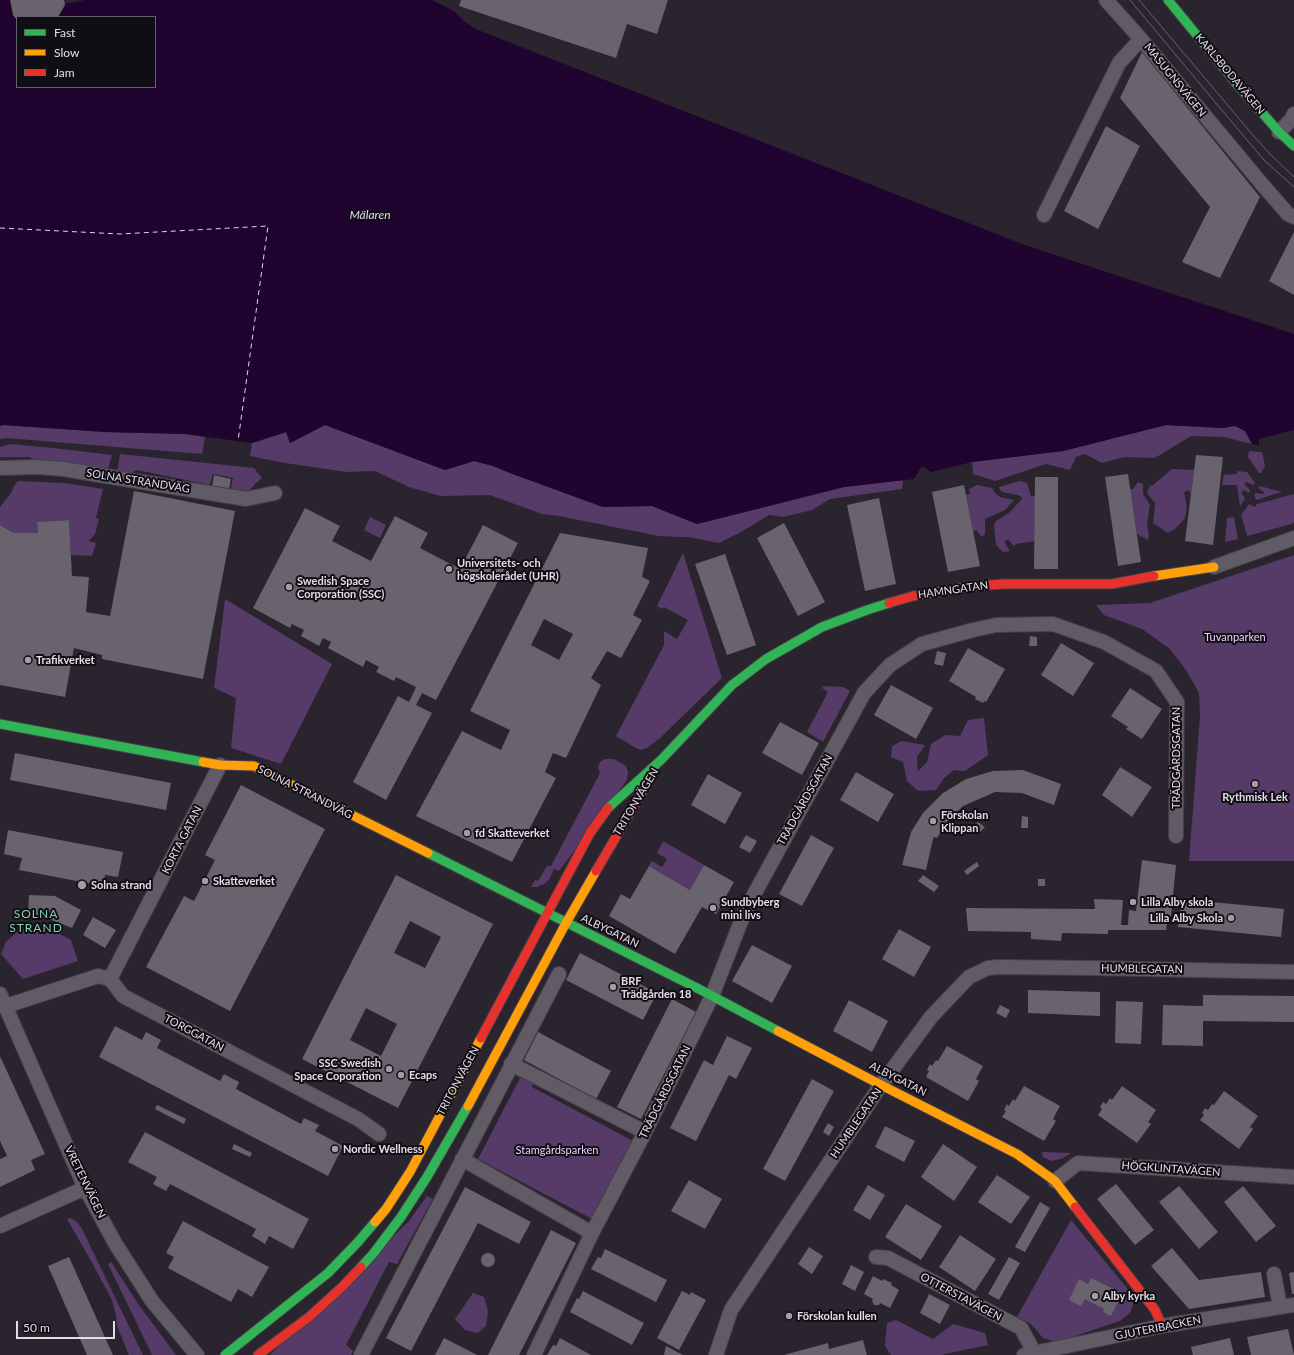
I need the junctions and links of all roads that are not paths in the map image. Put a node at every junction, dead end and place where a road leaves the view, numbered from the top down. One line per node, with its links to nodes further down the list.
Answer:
1 (1106, 0): 3 (street)
2 (1168, 0): 5 (street, KARLSBODAVÄGEN)
3 (1141, 39): 7 (street, MASUGNSVÄGEN); 8 (street, MASUGNSVÄGEN)
4 (1294, 114): 5 (street)
5 (1279, 132): 6 (street, KARLSBODAVÄGEN)
6 (1294, 146)
7 (1044, 215)
8 (1294, 218)
9 (0, 468): 10 (street, SOLNA STRANDVÄG)
10 (275, 493)
11 (1294, 538): 12 (street, HAMNGATAN)
12 (1214, 567): 14 (street, HAMNGATAN)
13 (0, 724): 15 (street, SOLNA STRANDVÄG)
14 (661, 760): 17 (street, TRITONVÄGEN); 18 (street, TRITONVÄGEN)
15 (220, 765): 17 (street, SOLNA STRANDVÄG); 21 (street, KORTA GATAN)
16 (1176, 836): 22 (street, TRÄDGÅRDSGATAN)
17 (546, 913): 18 (street, SOLNA STRANDVÄG); 40 (street, TRITONVÄGEN)
18 (566, 923): 22 (street, ALBYGATAN); 41 (street, TRITONVÄGEN)
19 (1294, 972): 25 (street, HUMBLEGATAN)
20 (559, 974): 24 (street)
21 (110, 979): 23 (street); 27 (street, TORGGATAN)
22 (712, 996): 25 (street, ALBYGATAN); 26 (street, TRÄDGÅRDSGATAN)
23 (3, 1000): 31 (street, VRETENVÄGEN)
24 (511, 1064): 26 (street); 28 (street)
25 (881, 1085): 30 (street, ALBYGATAN); 44 (street, HUMBLEGATAN)
26 (645, 1132): 33 (street, TRÄDGÅRDSGATAN)
27 (379, 1134)
28 (462, 1159): 33 (street); 42 (street)
29 (1294, 1177): 30 (street, HÖGKLINTAVÄGEN)
30 (1055, 1181): 37 (street, ALBYGATAN)
31 (85, 1188): 32 (street); 39 (street, VRETENVÄGEN)
32 (0, 1226)
33 (592, 1233): 43 (street, TRÄDGÅRDSGATAN)
34 (876, 1257): 38 (street, OTTERSTAVÄGEN)
35 (1274, 1274): 36 (street)
36 (1287, 1306): 37 (street, GJUTERIBACKEN)
37 (1162, 1326): 38 (street, GJUTERIBACKEN)
38 (1029, 1354)
39 (196, 1355)
40 (225, 1355)
41 (258, 1355)
42 (361, 1355)
43 (534, 1355)
44 (716, 1355)

